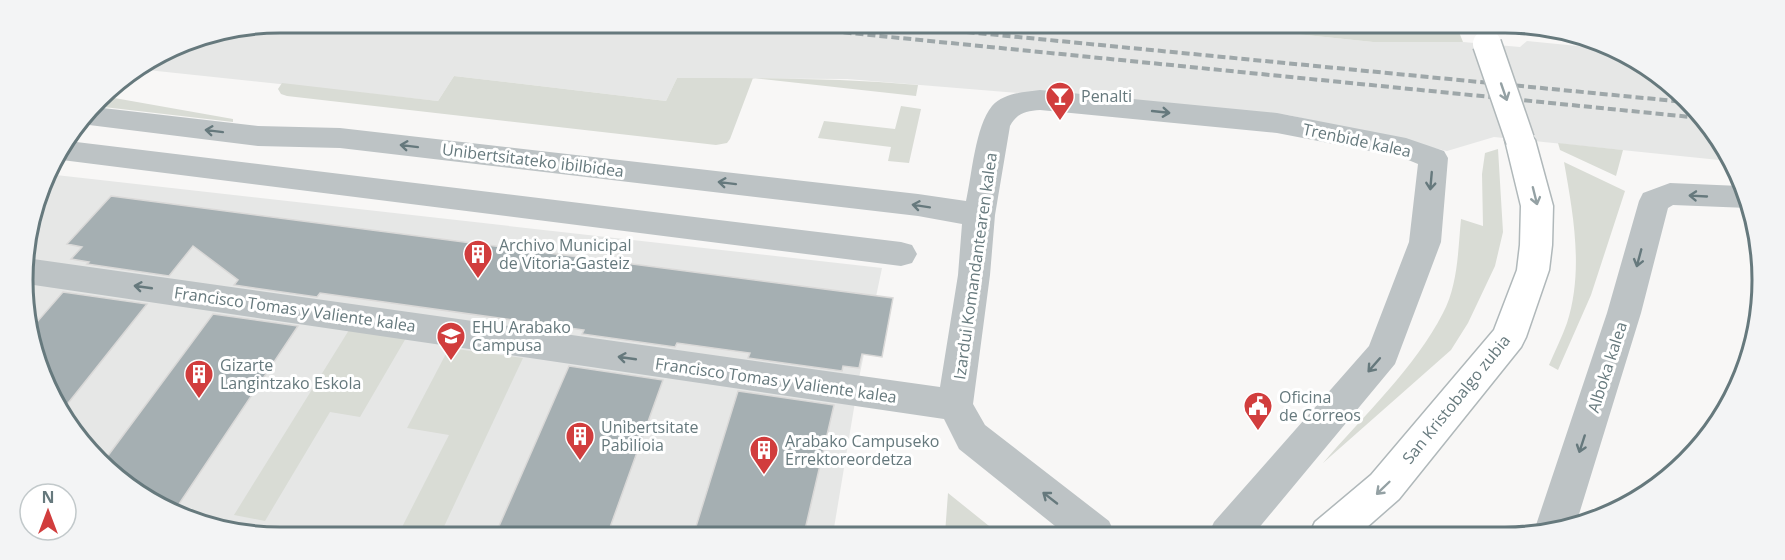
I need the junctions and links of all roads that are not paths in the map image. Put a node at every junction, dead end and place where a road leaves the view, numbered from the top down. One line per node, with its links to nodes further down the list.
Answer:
1 (1484, 36): 13 (main road, San Kristobalgo zubia, one-way to 13, bridge)
2 (1019, 102): 6 (street, Izardui Komandantearen kalea); 12 (street, Trenbide kalea, one-way to 12)
3 (94, 117): 6 (street, Unibertsitateko ibilbidea, one-way to 3)
4 (69, 152): 7 (street)
5 (1738, 198): 10 (street, Alboka kalea, one-way to 10)
6 (979, 215): 9 (street, Izardui Komandantearen kalea)
7 (901, 254)
8 (33, 272): 9 (street, Francisco Tomas y Valiente kalea, one-way to 8)
9 (964, 421): 11 (street, one-way to 9)
10 (1557, 521)
11 (1087, 527)
12 (1235, 527)
13 (1338, 527)

